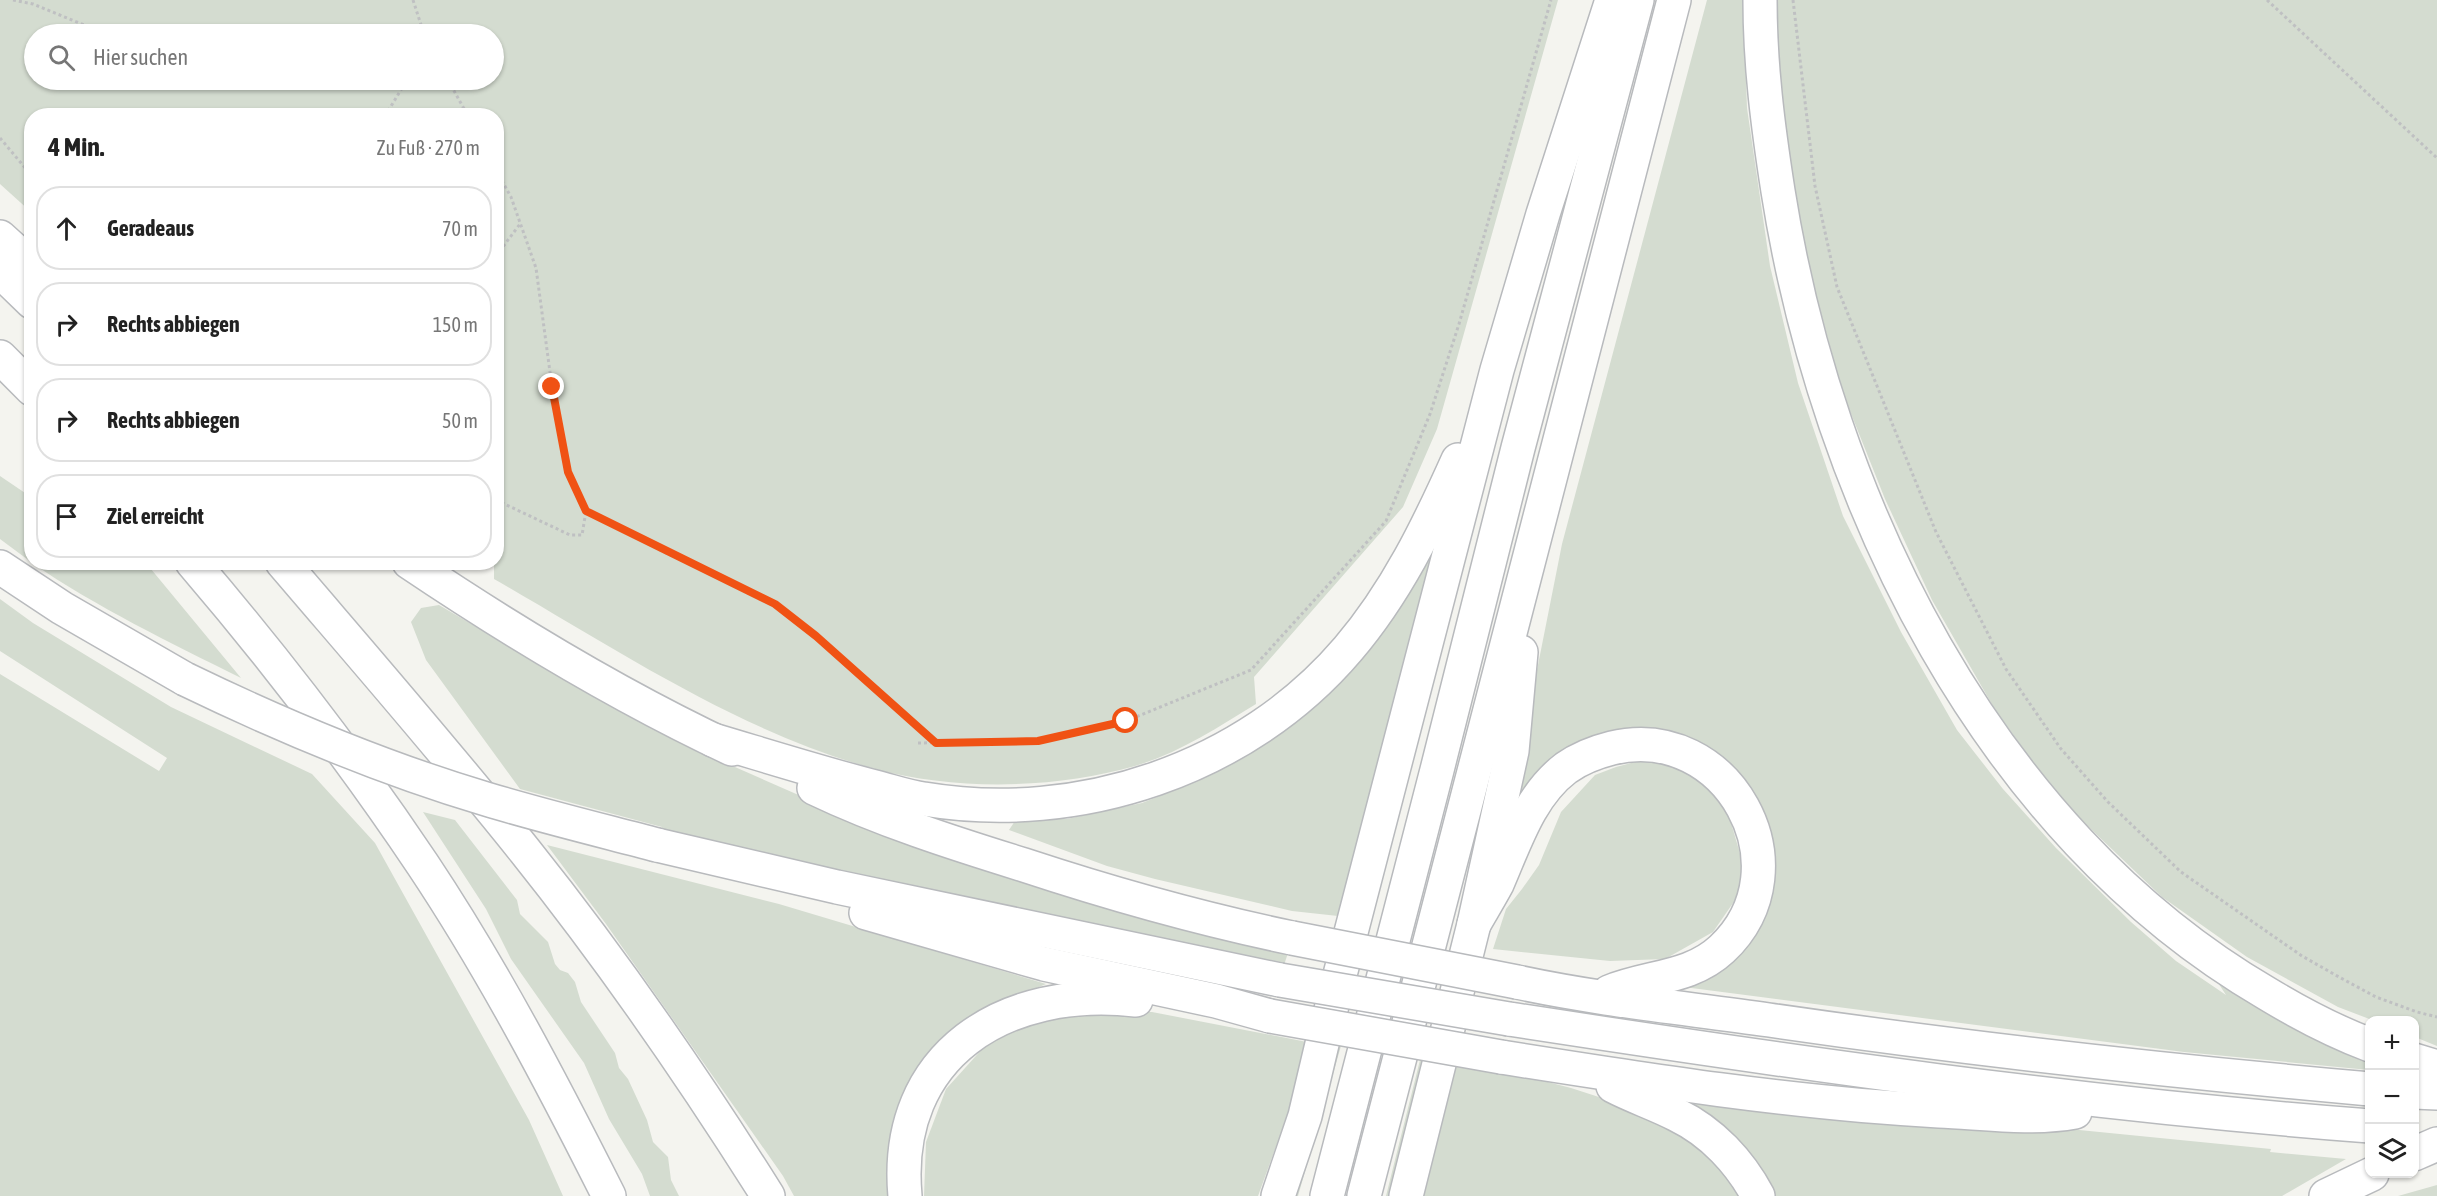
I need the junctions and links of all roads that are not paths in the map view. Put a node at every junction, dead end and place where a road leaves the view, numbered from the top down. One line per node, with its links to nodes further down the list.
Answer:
1 (1612, 0): 10 (highway)
2 (1637, 0): 40 (highway)
3 (1674, 0): 12 (highway)
4 (1760, 0): 22 (highway)
5 (0, 237): 6 (highway)
6 (24, 259)
7 (0, 271): 8 (highway)
8 (24, 294)
9 (0, 357): 11 (highway)
10 (1497, 370): 17 (highway); 39 (highway)
11 (24, 381)
12 (1530, 558): 19 (highway); 41 (highway)
13 (0, 567): 18 (highway, bridge)
14 (199, 570): 36 (highway)
15 (289, 570): 37 (highway)
16 (421, 570): 17 (highway)
17 (713, 740): 20 (highway, bridge)
18 (670, 848): 21 (highway); 29 (highway, bridge)
19 (1474, 924): 20 (highway); 42 (highway)
20 (1599, 996): 26 (highway)
21 (1257, 1013): 25 (highway, bridge); 38 (highway)
22 (2365, 1043)
23 (2419, 1061): 24 (highway)
24 (2437, 1067)
25 (1582, 1070): 29 (highway); 43 (highway)
26 (2365, 1089)
27 (2419, 1092): 28 (highway)
28 (2437, 1093)
29 (2124, 1103): 30 (highway)
30 (2361, 1125)
31 (2419, 1129): 32 (highway)
32 (2437, 1131)
33 (2437, 1144): 34 (highway)
34 (2419, 1152)
35 (2365, 1176): 44 (highway)
36 (609, 1196)
37 (768, 1196)
38 (905, 1196)
39 (1278, 1196)
40 (1327, 1196)
41 (1364, 1196)
42 (1406, 1196)
43 (1758, 1196)
44 (2326, 1196)

